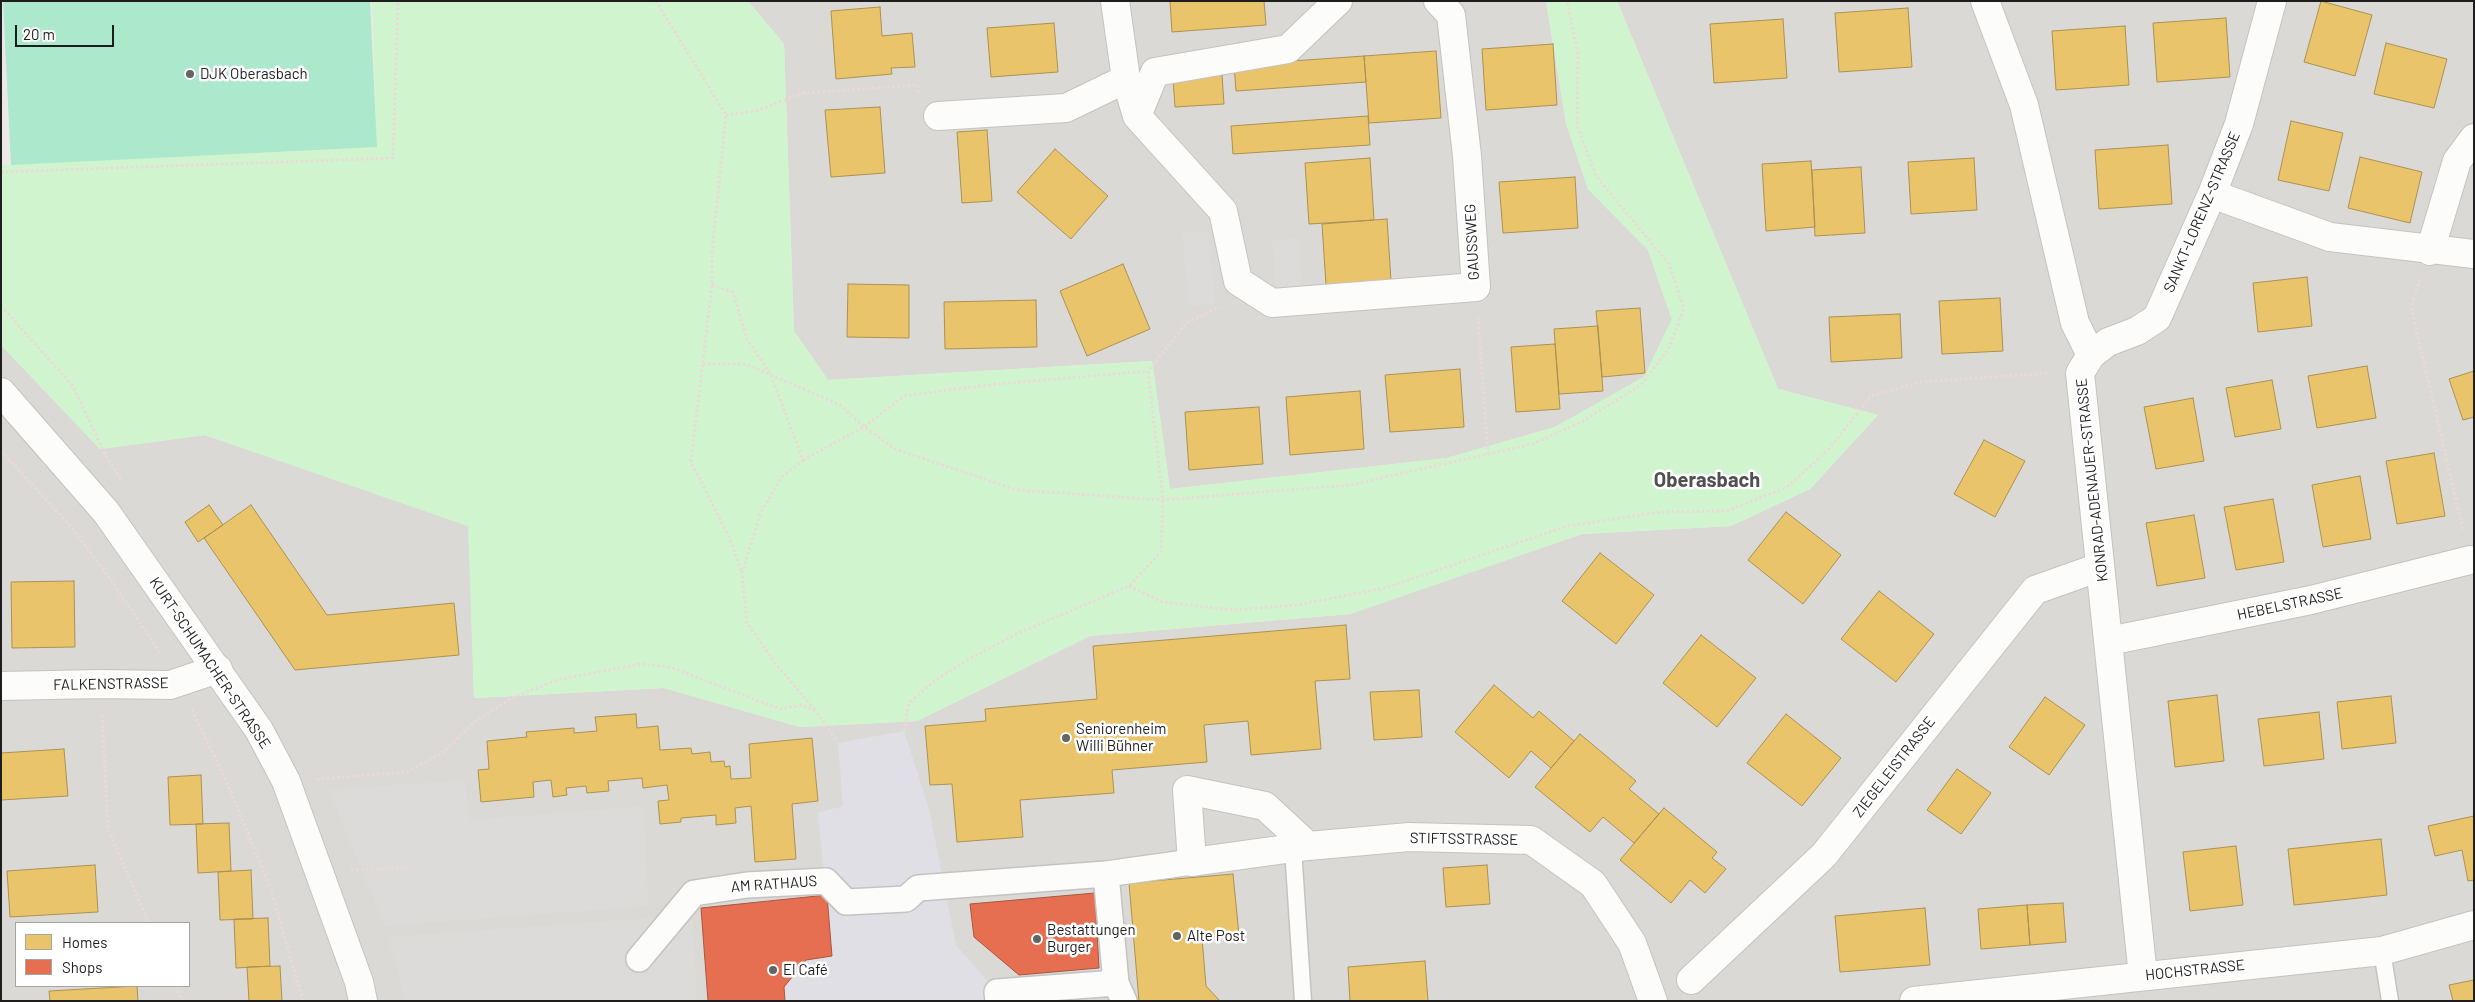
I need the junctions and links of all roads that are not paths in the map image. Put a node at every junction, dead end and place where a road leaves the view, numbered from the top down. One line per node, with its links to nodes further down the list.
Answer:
1 (1116, 1): 6 (street)
2 (1338, 1): 8 (street)
3 (1438, 1): 8 (street, GAUSSWEG)
4 (1985, 1): 13 (street, KONRAD-ADENAUER-STRASSE)
5 (2272, 1): 10 (street, SANKT-LORENZ-STRASSE)
6 (1126, 80): 7 (street); 8 (street)
7 (938, 116)
8 (1137, 116)
9 (2474, 138): 11 (street)
10 (2212, 194): 11 (street); 13 (street, SANKT-LORENZ-STRASSE)
11 (2430, 251): 12 (street)
12 (2474, 254)
13 (2085, 364): 16 (street, KONRAD-ADENAUER-STRASSE)
14 (1, 392): 18 (street, KURT-SCHUMACHER-STRASSE)
15 (2472, 560): 17 (street, HEBELSTRASSE)
16 (2100, 568): 17 (street, KONRAD-ADENAUER-STRASSE); 27 (street, ZIEGELEISTRASSE)
17 (2109, 641): 26 (street, KONRAD-ADENAUER-STRASSE)
18 (218, 669): 19 (street, FALKENSTRASSE); 29 (street, KURT-SCHUMACHER-STRASSE)
19 (1, 686)
20 (1300, 847): 21 (street, STIFTSSTRASSE); 21 (street); 31 (lane); 32 (street, STIFTSSTRASSE)
21 (1192, 862): 22 (street, AM RATHAUS)
22 (1106, 874): 25 (street, AM RATHAUS); 28 (street)
23 (2474, 925): 24 (street, HOCHSTRASSE)
24 (2382, 951): 26 (street, HOCHSTRASSE); 34 (lane)
25 (638, 959)
26 (2143, 976): 33 (street, HOCHSTRASSE)
27 (1691, 980)
28 (1120, 992): 30 (street)
29 (363, 1001)
30 (998, 1001)
31 (1303, 1001)
32 (1653, 1001)
33 (1914, 1001)
34 (2390, 1001)

